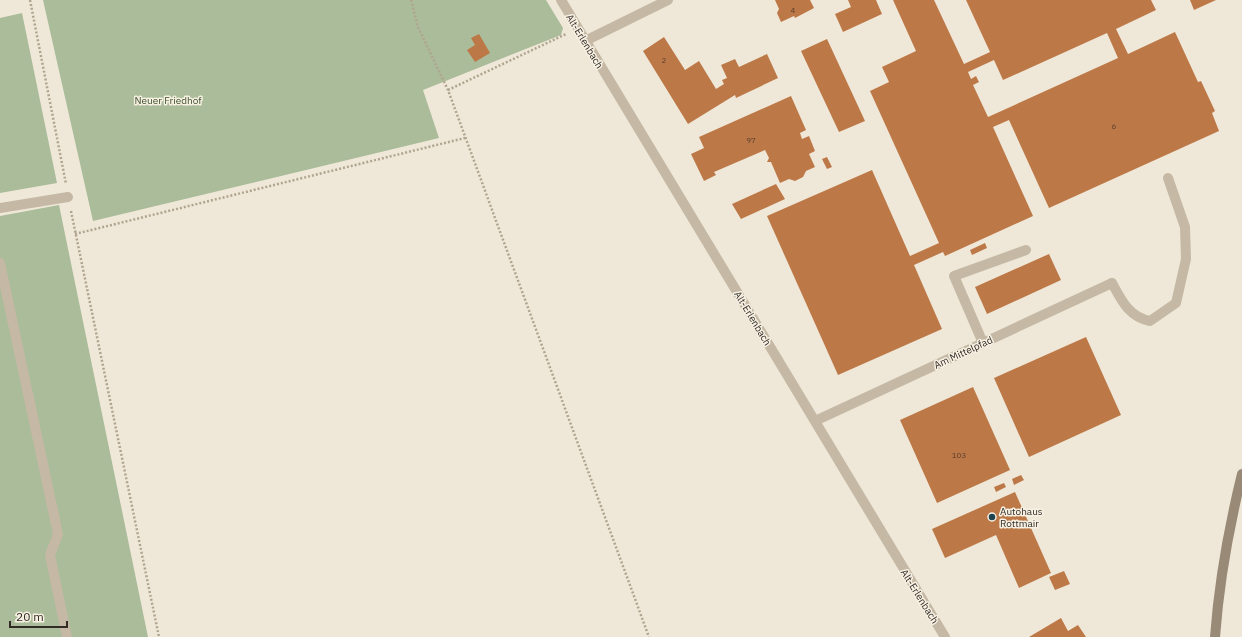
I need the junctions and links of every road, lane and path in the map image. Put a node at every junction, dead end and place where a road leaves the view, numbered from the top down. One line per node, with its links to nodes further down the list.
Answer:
1 (30, 0): 10 (path)
2 (411, 0): 7 (path)
3 (561, 0): 5 (street, Alt-Erlenbach)
4 (668, 0): 6 (street)
5 (577, 28): 6 (street, Alt-Erlenbach); 7 (path)
6 (585, 41): 16 (street, Alt-Erlenbach)
7 (448, 90): 8 (path)
8 (465, 138): 12 (path); 20 (path)
9 (1168, 178): 15 (street, Am Mittelpfad)
10 (68, 197): 11 (street); 12 (path)
11 (0, 208)
12 (75, 234): 19 (path)
13 (1026, 250): 15 (street)
14 (0, 263): 18 (street)
15 (983, 343): 16 (street, Am Mittelpfad)
16 (815, 421): 21 (street, Alt-Erlenbach)
17 (1242, 474): 22 (main road)
18 (67, 637)
19 (159, 637)
20 (649, 637)
21 (945, 637)
22 (1215, 637)

